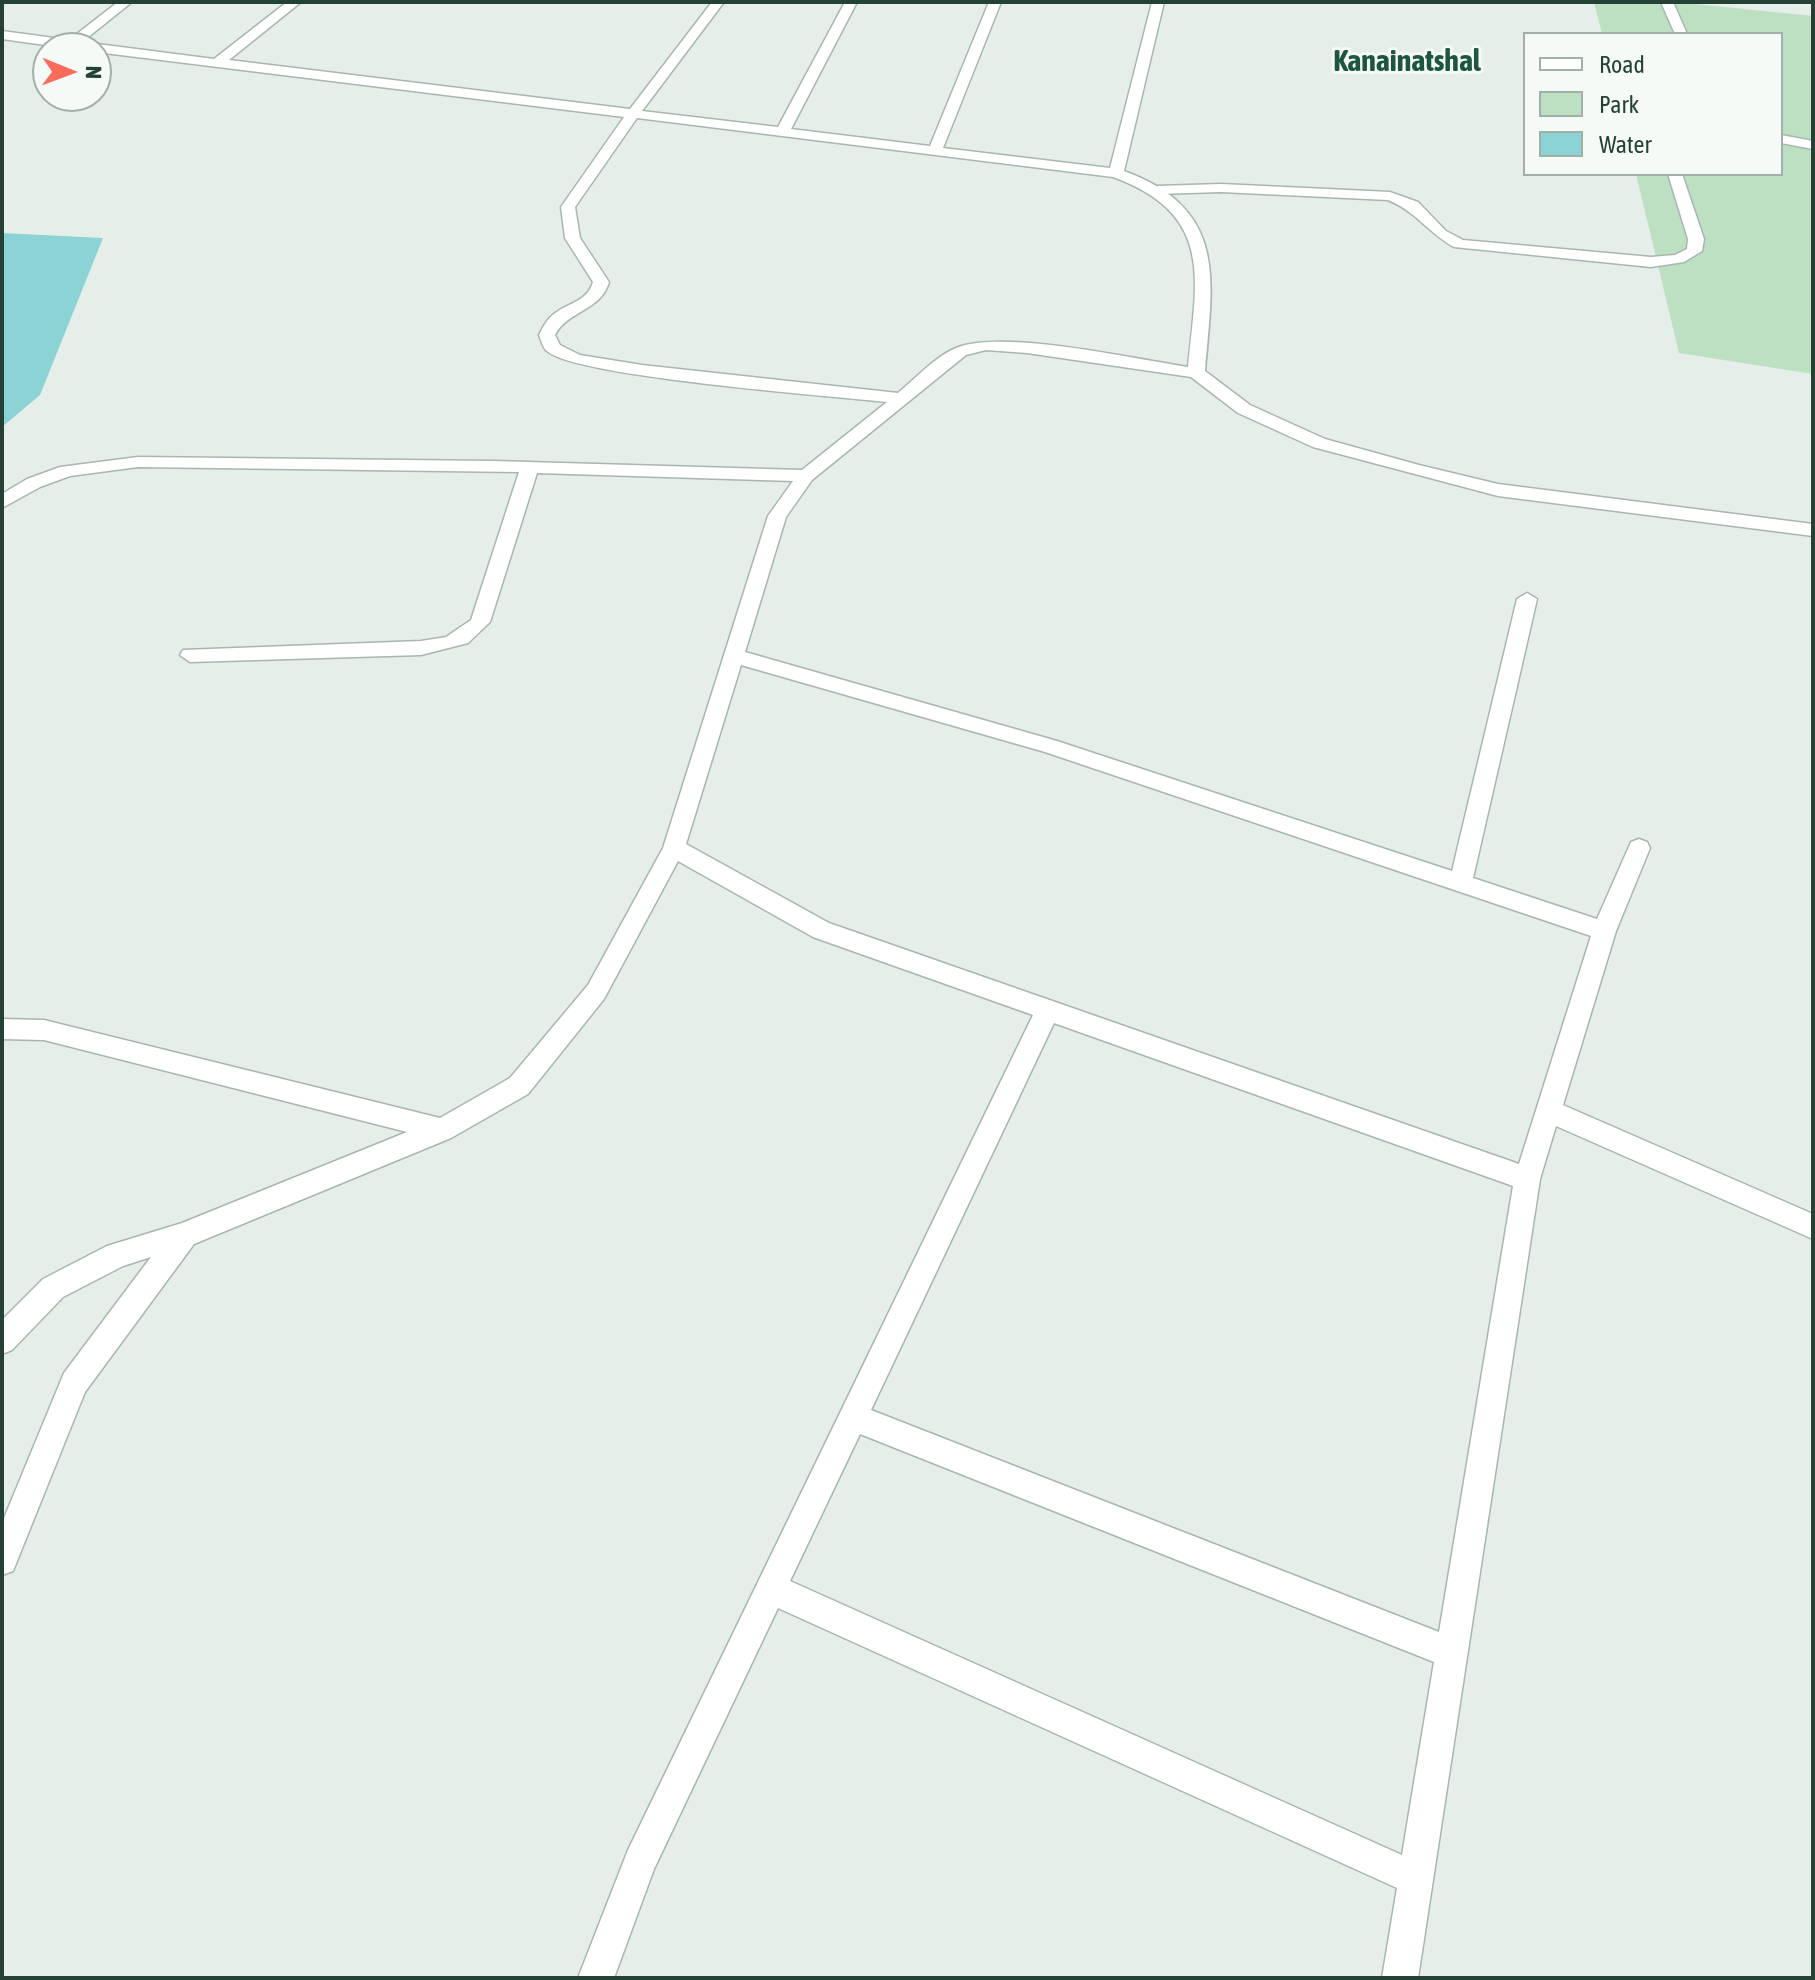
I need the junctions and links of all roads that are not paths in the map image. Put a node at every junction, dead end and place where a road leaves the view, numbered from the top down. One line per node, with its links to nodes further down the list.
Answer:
1 (126, 2): 8 (street)
2 (295, 2): 13 (street)
3 (718, 2): 14 (street)
4 (851, 2): 15 (street)
5 (995, 2): 18 (street)
6 (1158, 2): 19 (street)
7 (1667, 2): 9 (street)
8 (88, 32)
9 (1680, 32)
10 (2, 35): 11 (street)
11 (32, 39)
12 (112, 50): 13 (street)
13 (217, 63): 14 (street)
14 (633, 114): 15 (street); 23 (street)
15 (783, 132): 18 (street)
16 (1783, 139): 17 (street)
17 (1813, 145)
18 (935, 151): 19 (street)
19 (1116, 173): 21 (street)
20 (1676, 176): 21 (street)
21 (1157, 190): 22 (street)
22 (1196, 373): 23 (street); 27 (street)
23 (902, 399): 25 (street)
24 (530, 467): 25 (street); 26 (street); 29 (street)
25 (806, 476): 30 (street)
26 (2, 502)
27 (1813, 530)
28 (1527, 599): 33 (street)
29 (190, 655)
30 (733, 656): 31 (street); 33 (street)
31 (674, 848): 35 (street); 38 (street)
32 (1639, 848): 34 (street)
33 (1461, 883): 34 (street)
34 (1604, 931): 37 (street)
35 (1048, 1010): 39 (street); 43 (street)
36 (2, 1029): 38 (street)
37 (1547, 1110): 39 (street); 40 (street)
38 (442, 1130): 41 (street)
39 (1527, 1179): 46 (street)
40 (1813, 1227)
41 (184, 1235): 42 (street); 44 (street)
42 (2, 1340)
43 (853, 1417): 45 (street); 46 (street)
44 (2, 1560)
45 (772, 1589): 47 (street); 48 (street)
46 (1451, 1653): 47 (street)
47 (1416, 1879): 49 (street)
48 (596, 1978)
49 (1400, 1978)

